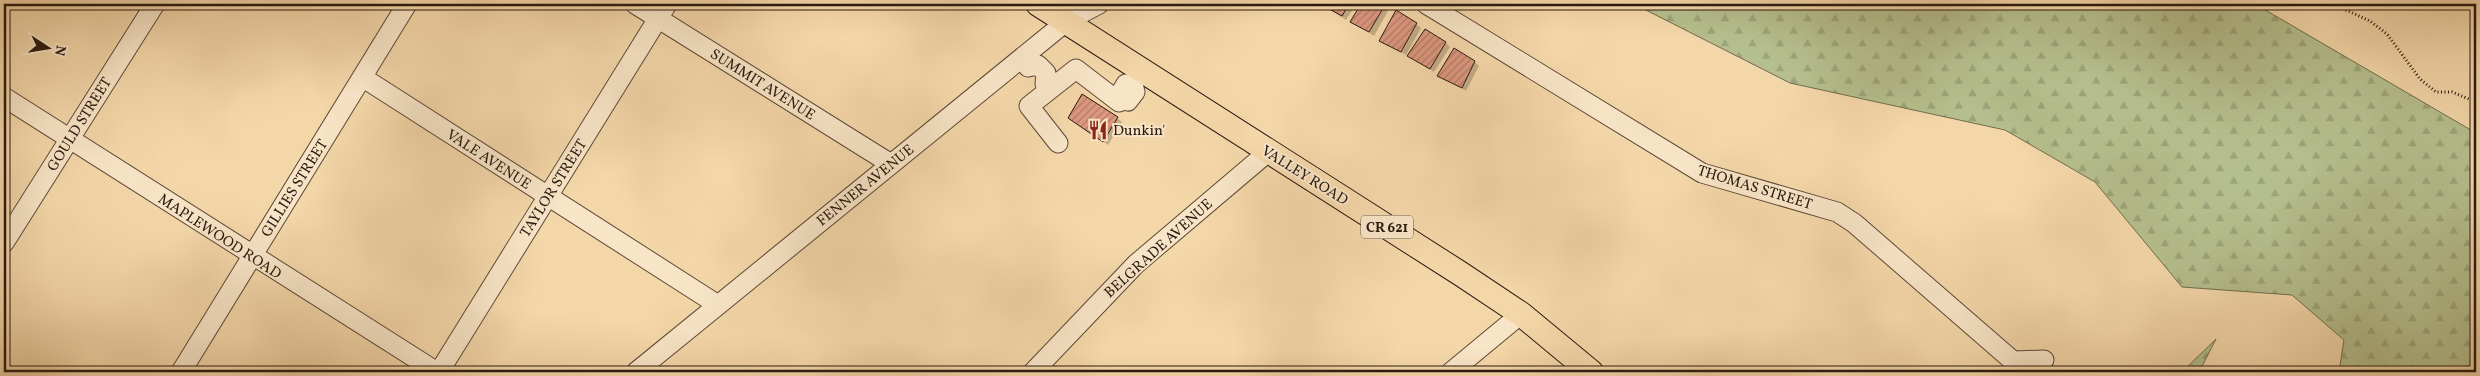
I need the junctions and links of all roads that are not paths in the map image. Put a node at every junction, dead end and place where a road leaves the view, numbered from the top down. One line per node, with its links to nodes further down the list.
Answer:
1 (155, 4): 14 (street, GOULD STREET)
2 (407, 4): 10 (street, GILLIES STREET)
3 (634, 4): 7 (street, SUMMIT AVENUE)
4 (1038, 4): 8 (main road, VALLEY ROAD / CR 621)
5 (1099, 4): 8 (street, FENNER AVENUE)
6 (1426, 4): 23 (street, THOMAS STREET)
7 (662, 11): 17 (street, SUMMIT AVENUE); 18 (street, TAYLOR STREET)
8 (1069, 12): 9 (street, FENNER AVENUE); 11 (main road, VALLEY ROAD / CR 621)
9 (1025, 63): 12 (street); 17 (street, FENNER AVENUE)
10 (362, 78): 18 (street, VALE AVENUE); 20 (street, GILLIES STREET)
11 (1132, 84): 12 (street); 16 (main road, VALLEY ROAD / CR 621)
12 (1047, 87): 15 (street)
13 (4, 98): 14 (street, MAPLEWOOD ROAD)
14 (70, 139): 19 (street, GOULD STREET); 20 (street, MAPLEWOOD ROAD)
15 (1058, 143)
16 (1268, 152): 22 (main road, VALLEY ROAD / CR 621); 27 (street, BELGRADE AVENUE)
17 (891, 164): 21 (street, FENNER AVENUE)
18 (548, 196): 21 (street, VALE AVENUE); 25 (street, TAYLOR STREET)
19 (4, 243)
20 (252, 256): 24 (street, GILLIES STREET); 25 (street, MAPLEWOOD ROAD)
21 (718, 305): 26 (street, FENNER AVENUE)
22 (1521, 314): 28 (street); 29 (main road, VALLEY ROAD / CR 621)
23 (2044, 360)
24 (181, 372)
25 (438, 372)
26 (636, 372)
27 (1033, 372)
28 (1451, 372)
29 (1591, 372)

